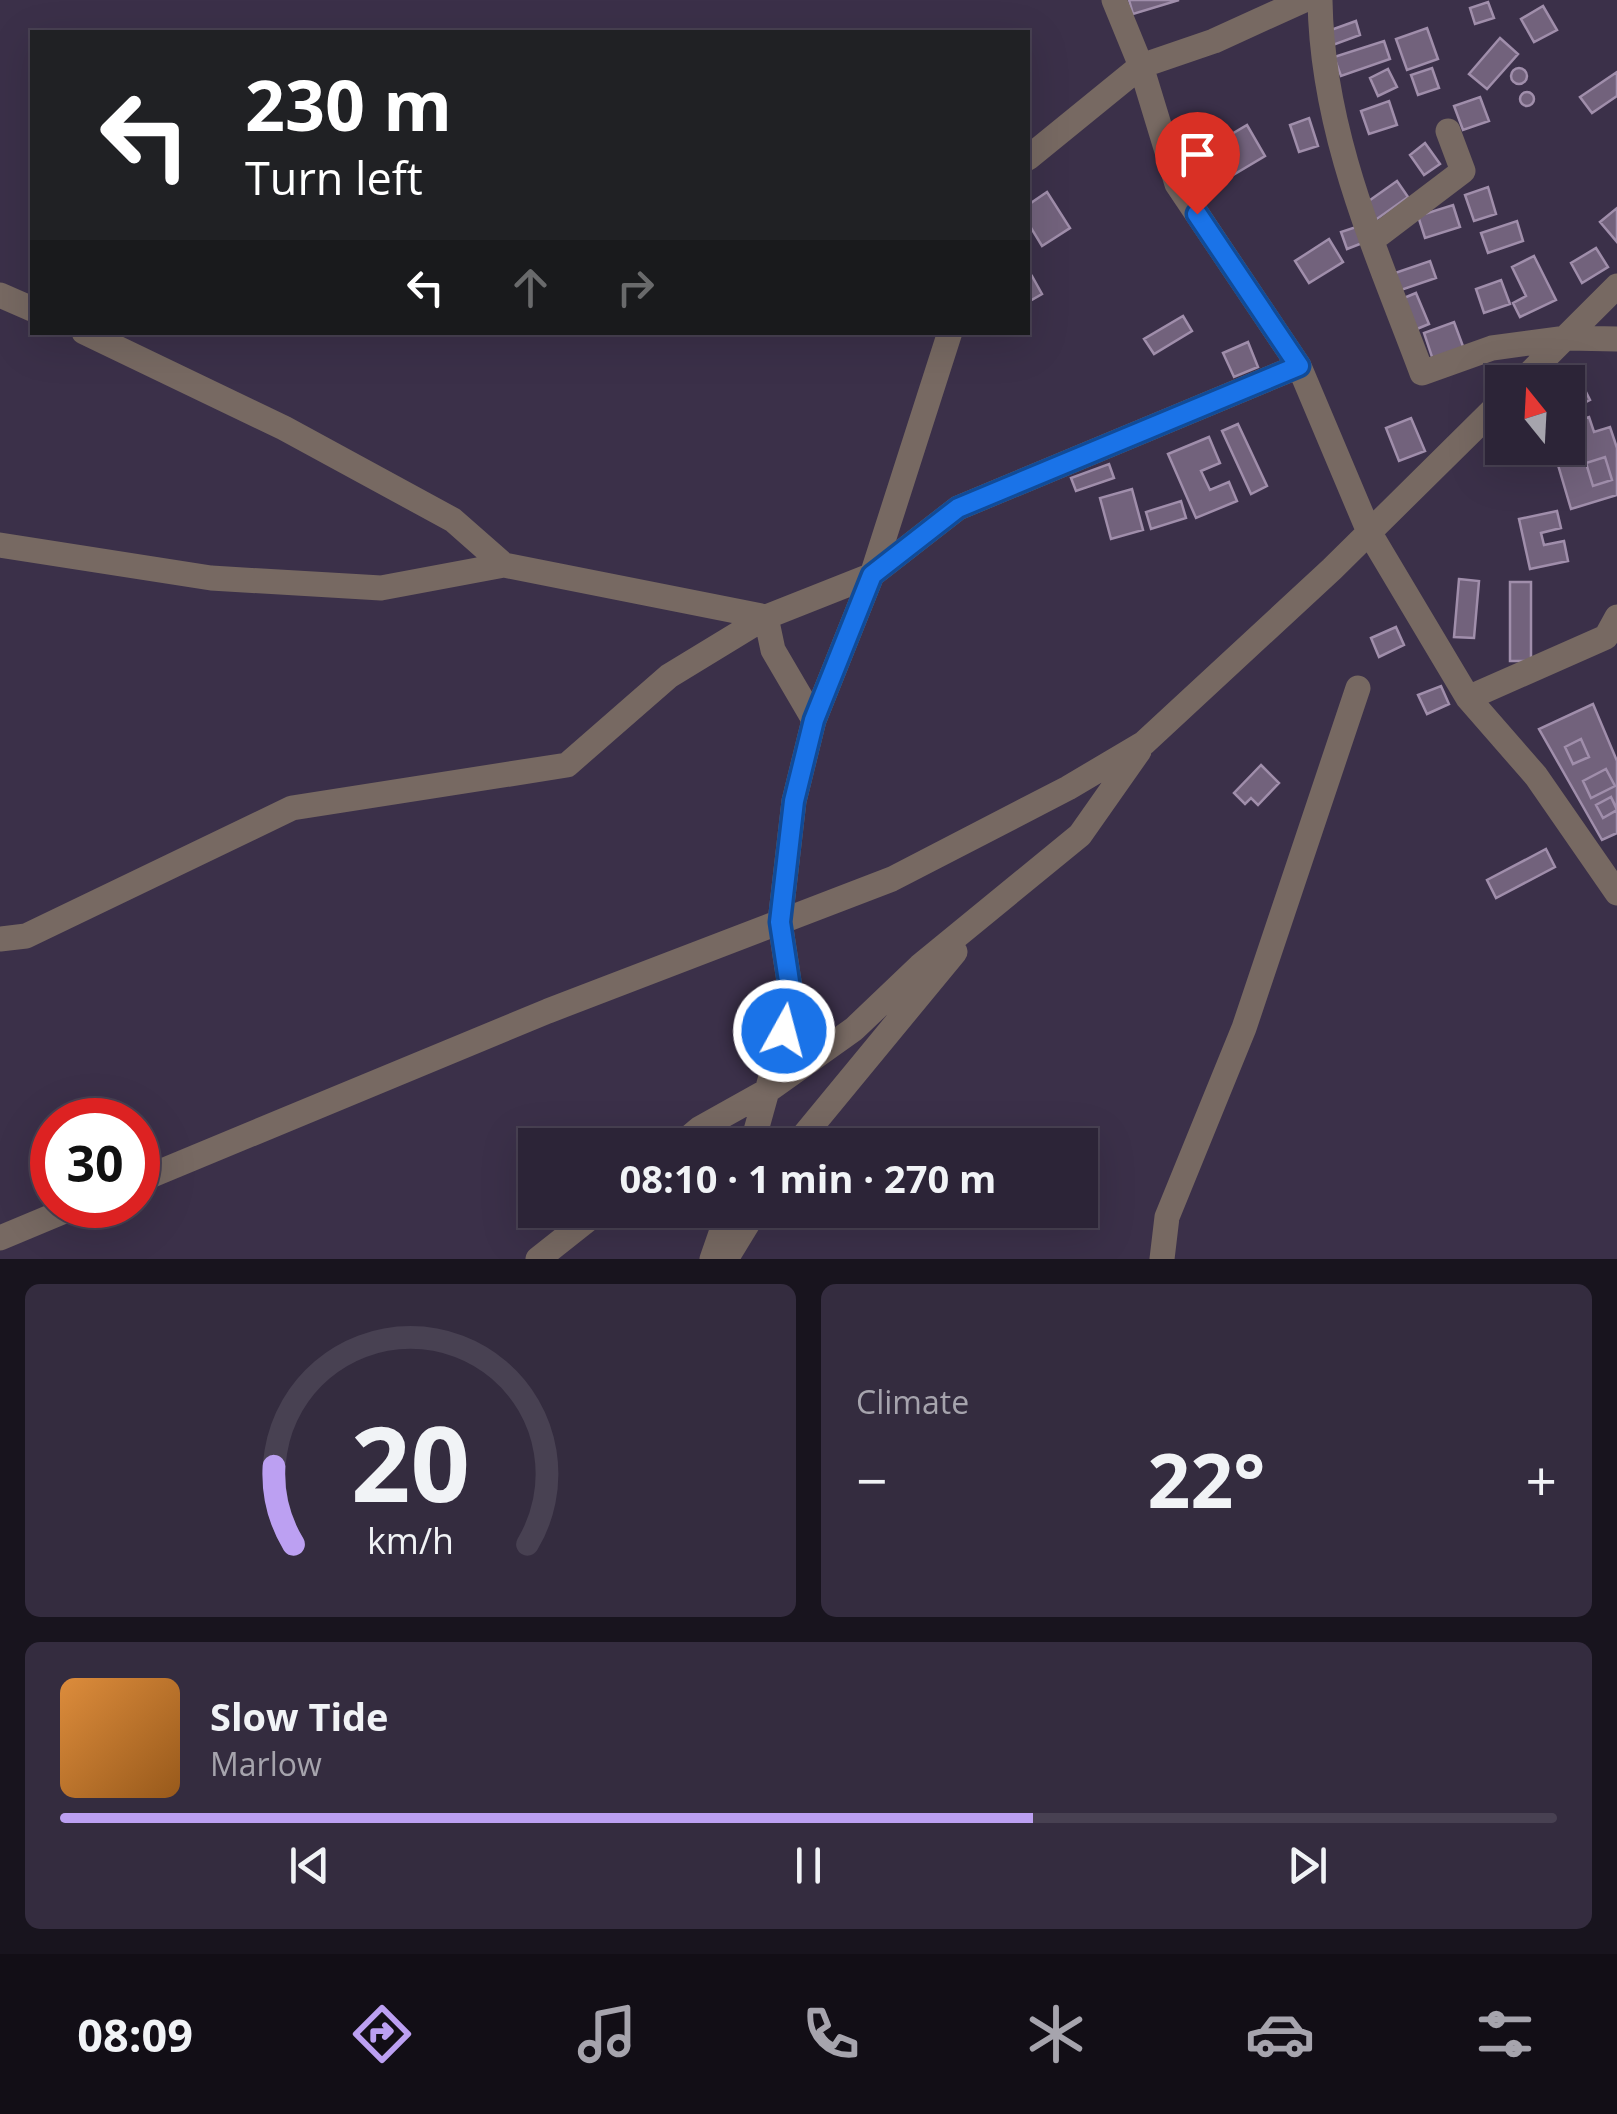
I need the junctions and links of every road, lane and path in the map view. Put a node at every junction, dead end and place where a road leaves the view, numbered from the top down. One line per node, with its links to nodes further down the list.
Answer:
1 (1114, 0): 4 (street)
2 (1304, 0): 4 (street)
3 (1320, 0): 7 (street)
4 (1141, 66): 6 (street); 16 (street)
5 (1448, 131): 7 (street)
6 (1030, 156)
7 (1372, 240): 13 (street)
8 (1617, 286): 13 (street)
9 (0, 294): 10 (street)
10 (30, 308)
11 (90, 335): 20 (street)
12 (949, 335): 21 (street)
13 (1567, 338): 14 (street); 15 (street)
14 (1617, 339)
15 (1539, 365)
16 (1299, 366): 18 (street); 21 (street)
17 (1485, 418): 18 (street)
18 (1369, 532): 25 (street); 27 (street)
19 (0, 545): 20 (street)
20 (504, 565): 23 (street)
21 (872, 575): 23 (street); 26 (street)
22 (1617, 617): 25 (street)
23 (766, 618): 26 (street); 31 (street)
24 (1358, 688): 45 (street)
25 (1468, 698): 28 (street)
26 (814, 720): 30 (street)
27 (1144, 742): 29 (street); 30 (street)
28 (1617, 893)
29 (994, 906): 32 (street); 35 (street)
30 (780, 922): 32 (street); 36 (street)
31 (0, 939)
32 (767, 1091): 33 (street); 34 (street)
33 (701, 1128)
34 (757, 1128)
35 (810, 1128)
36 (160, 1172)
37 (30, 1225): 41 (street)
38 (577, 1228): 42 (street)
39 (723, 1228): 43 (street)
40 (745, 1228): 44 (street)
41 (0, 1238)
42 (538, 1259)
43 (712, 1259)
44 (726, 1259)
45 (1162, 1259)

